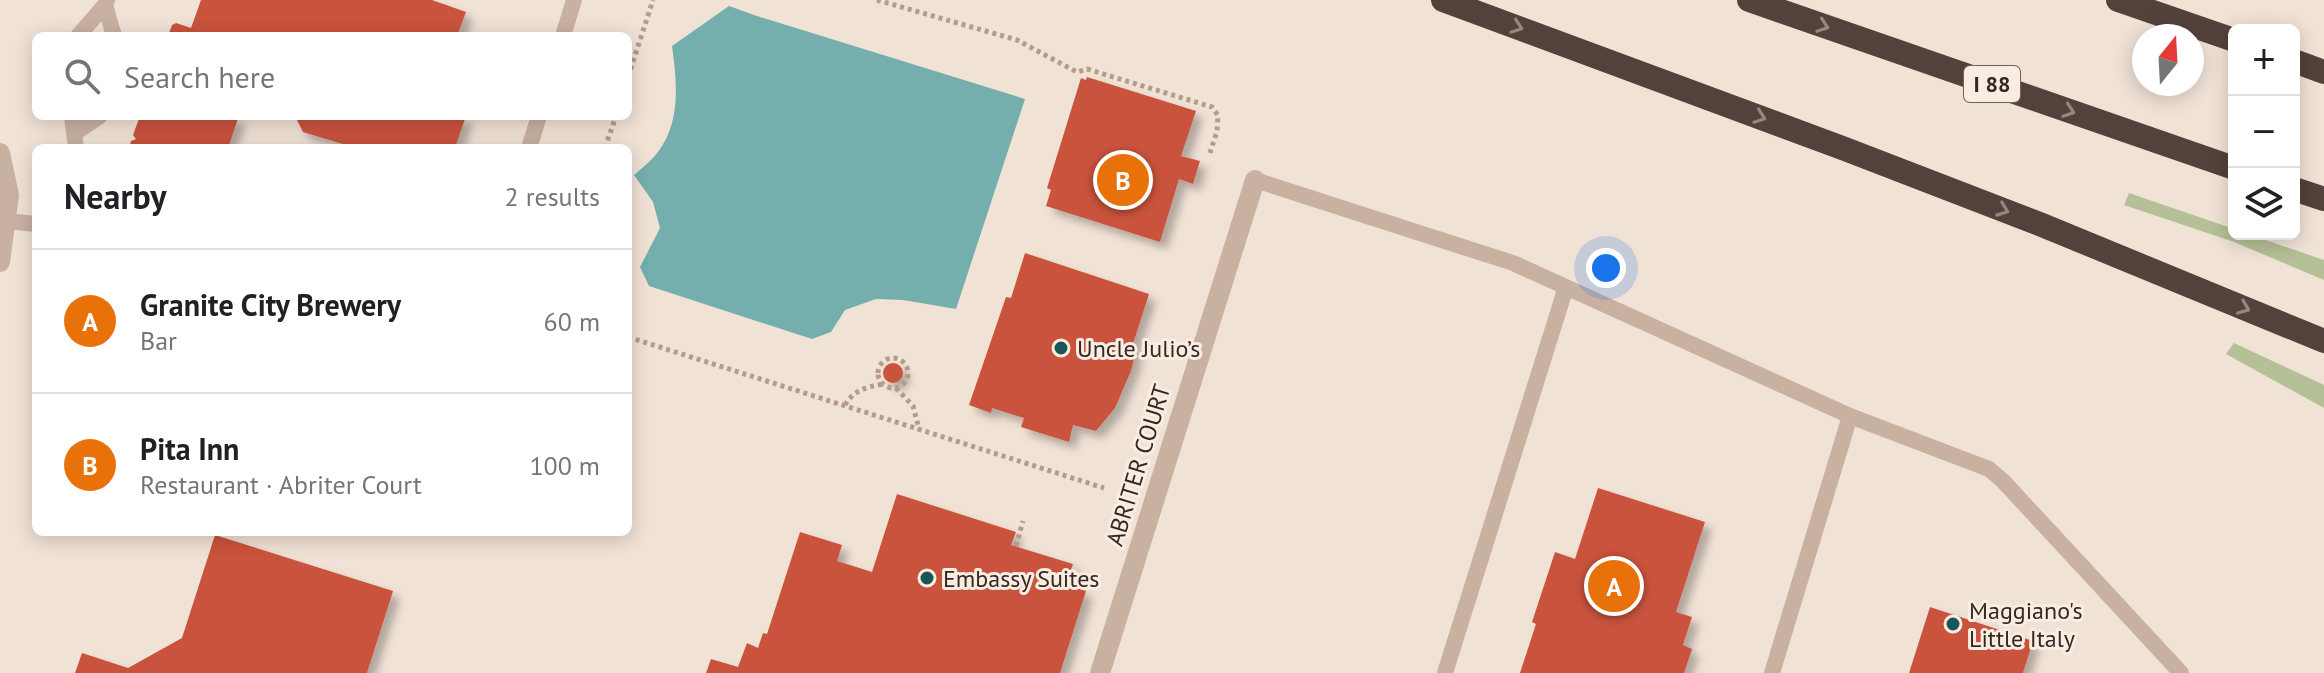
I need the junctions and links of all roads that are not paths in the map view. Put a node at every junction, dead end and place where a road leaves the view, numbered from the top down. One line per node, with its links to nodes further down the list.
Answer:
1 (574, 0): 8 (lane)
2 (1443, 0): 26 (highway, one-way to 26)
3 (1749, 0): 18 (highway, I 88, one-way to 18)
4 (2118, 0): 9 (highway)
5 (106, 2): 6 (lane); 7 (lane)
6 (81, 32)
7 (113, 32)
8 (564, 32)
9 (2228, 38)
10 (2300, 63): 11 (highway)
11 (2324, 72)
12 (73, 120): 15 (lane)
13 (96, 120): 15 (lane)
14 (538, 120): 16 (lane)
15 (76, 141)
16 (530, 144)
17 (0, 153): 22 (street)
18 (2228, 166)
19 (1255, 180): 25 (lane); 28 (street, ABRITER COURT)
20 (2300, 191): 21 (highway)
21 (2324, 199)
22 (7, 221): 23 (lane); 24 (street)
23 (32, 224)
24 (0, 262)
25 (1566, 287): 27 (lane); 29 (lane)
26 (2324, 341)
27 (1850, 416): 30 (lane); 31 (lane)
28 (1100, 673)
29 (1445, 673)
30 (1772, 673)
31 (2181, 673)

